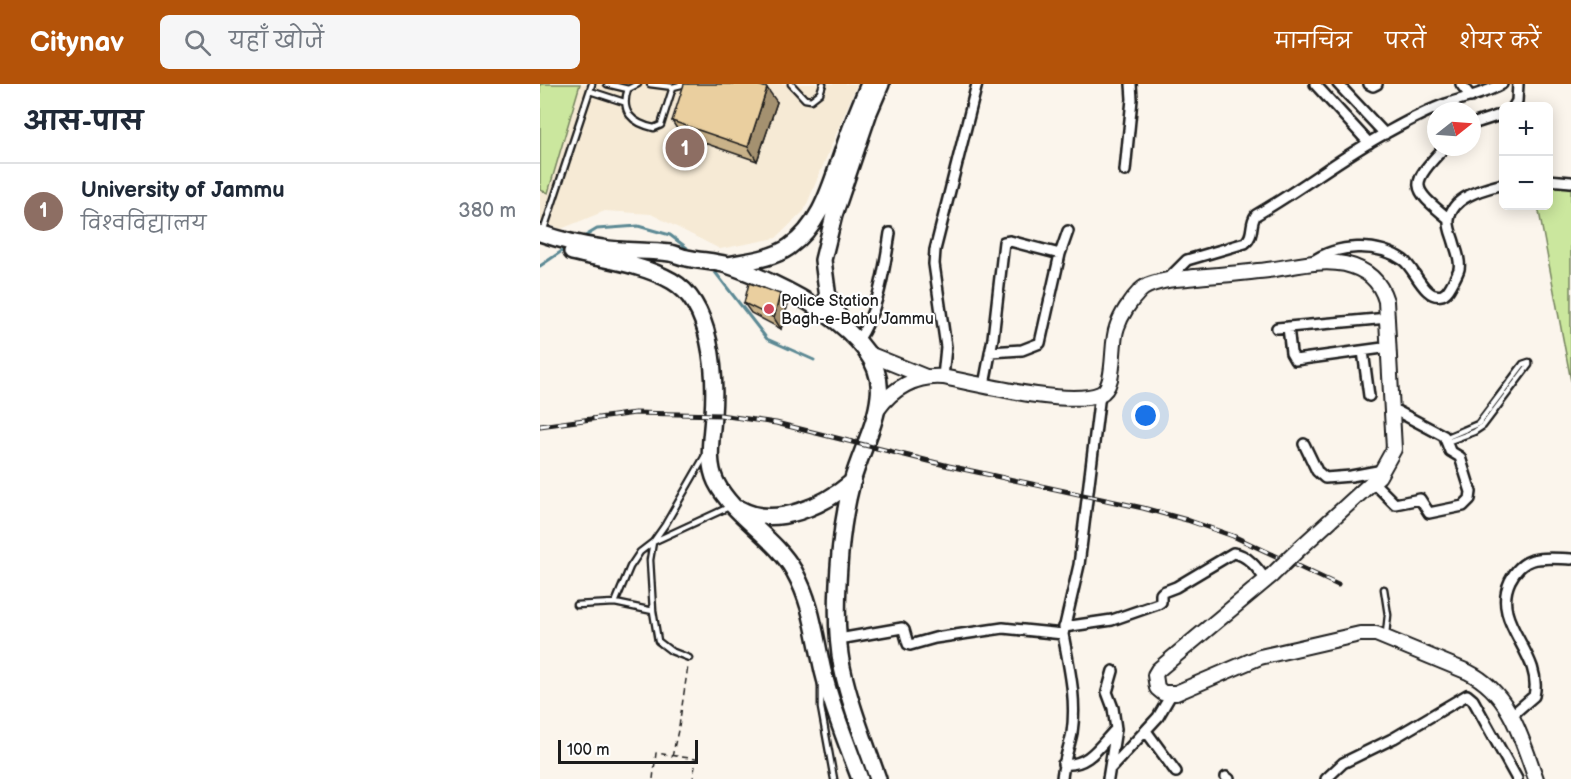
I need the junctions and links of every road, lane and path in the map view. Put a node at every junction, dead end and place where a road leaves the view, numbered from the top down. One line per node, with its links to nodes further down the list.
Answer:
1 (592, 84): 21 (lane)
2 (607, 84): 20 (lane)
3 (638, 84): 20 (lane)
4 (650, 84): 19 (lane)
5 (685, 84): 19 (lane)
6 (823, 84): 18 (lane)
7 (869, 84): 42 (main road)
8 (881, 84): 48 (main road)
9 (977, 84): 54 (street)
10 (1131, 84): 30 (street)
11 (1315, 84): 28 (street)
12 (1338, 84): 27 (street)
13 (1369, 84): 14 (street)
14 (1377, 84)
15 (1461, 84): 22 (street)
16 (1502, 84): 22 (street)
17 (1518, 84): 24 (street)
18 (791, 85)
19 (673, 87): 23 (lane)
20 (628, 89): 23 (lane)
21 (590, 91): 23 (lane); 37 (lane)
22 (1471, 97): 27 (street)
23 (624, 102)
24 (1516, 102)
25 (1499, 115): 26 (street)
26 (1481, 121)
27 (1385, 134): 28 (street)
28 (1370, 143): 43 (street)
29 (1438, 156): 34 (street)
30 (1125, 171)
31 (1553, 180): 32 (street)
32 (1571, 182)
33 (1499, 185): 34 (street)
34 (1449, 219): 41 (street)
35 (1068, 231): 39 (street)
36 (890, 233): 48 (street)
37 (544, 238): 38 (main road)
38 (601, 254): 40 (main road); 44 (main road)
39 (1060, 254): 51 (street); 51 (street)
40 (688, 259): 42 (main road); 44 (main road)
41 (1311, 263): 43 (main road); 45 (main road)
42 (728, 265): 48 (main road)
43 (1167, 280): 56 (main road)
44 (683, 290): 62 (main road)
45 (1388, 318): 46 (street); 49 (main road)
46 (1288, 327): 47 (street); 50 (street)
47 (1277, 328)
48 (853, 337): 52 (main road)
49 (1390, 347): 50 (street); 59 (main road)
50 (1363, 351): 57 (street)
51 (990, 352): 55 (street)
52 (869, 354): 53 (main road); 58 (main road)
53 (926, 377): 54 (main road); 58 (main road)
54 (943, 377): 55 (main road)
55 (984, 385): 56 (main road)
56 (1100, 394): 74 (street)
57 (1369, 396)
58 (878, 409): 64 (main road)
59 (1393, 409): 60 (street); 63 (main road)
60 (1446, 440): 60 (lane); 65 (street)
61 (1304, 444): 63 (street)
62 (711, 447): 66 (main road); 67 (lane)
63 (1383, 470): 65 (main road)
64 (852, 482): 66 (main road); 76 (main road)
65 (1373, 482): 69 (main road, bridge)
66 (734, 505): 67 (lane); 78 (main road)
67 (652, 542): 71 (lane); 73 (lane)
68 (1571, 559): 81 (street)
69 (1269, 578): 74 (street); 80 (main road)
70 (1384, 589): 75 (lane)
71 (615, 603): 72 (lane); 73 (lane)
72 (576, 605)
73 (653, 611): 77 (lane)
74 (1063, 630): 76 (street); 85 (street)
75 (1386, 637): 80 (main road); 81 (main road)
76 (839, 639): 92 (main road)
77 (689, 658): 84 (path)
78 (824, 671): 90 (lane); 91 (main road)
79 (1113, 671): 82 (street)
80 (1172, 693): 83 (street)
81 (1511, 716): 96 (main road)
82 (1116, 729): 85 (street); 87 (street)
83 (1146, 731): 86 (street); 87 (street)
84 (672, 757): 88 (path); 89 (path)
85 (1063, 764): 93 (street)
86 (1176, 772)
87 (1109, 774)
88 (653, 779)
89 (693, 779)
90 (834, 779)
91 (860, 779)
92 (878, 779)
93 (1062, 779)
94 (1326, 779): 95 (street)
95 (1517, 779)
96 (1536, 779)

